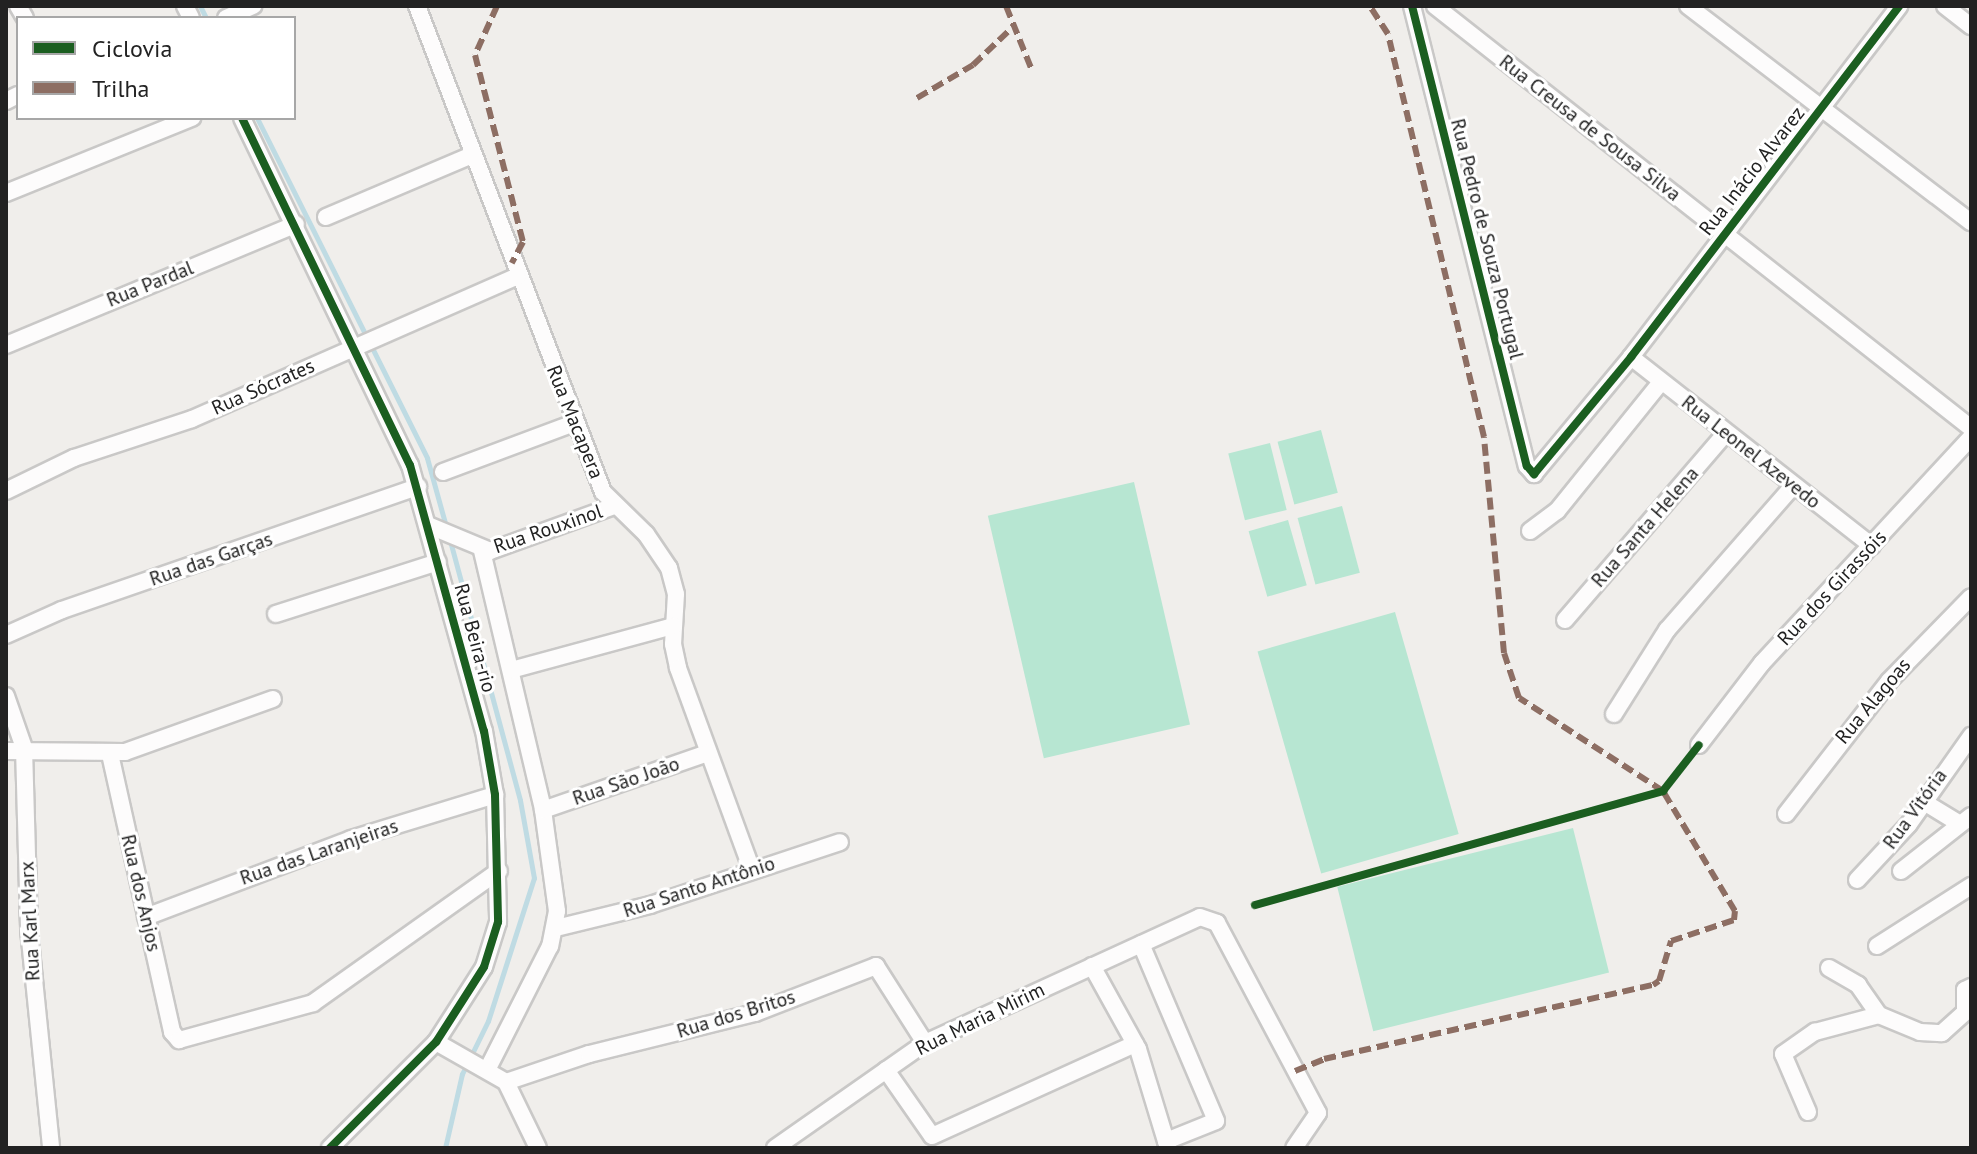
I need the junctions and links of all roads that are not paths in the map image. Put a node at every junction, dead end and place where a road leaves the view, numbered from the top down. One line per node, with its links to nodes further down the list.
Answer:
1 (253, 6): 8 (street)
2 (417, 6): 13 (street, Rua Macapera)
3 (1412, 6): 29 (street, Rua Pedro de Souza Portugal)
4 (1435, 6): 18 (street, Rua Creusa de Sousa Silva)
5 (1688, 6): 10 (street)
6 (1899, 6): 10 (street, Rua Inácio Alvarez)
7 (1945, 6): 9 (street)
8 (230, 16)
9 (1971, 26)
10 (1819, 111): 16 (street); 18 (street, Rua Inácio Alvarez)
11 (187, 120): 14 (street)
12 (243, 120): 17 (street, Rua Beira-rio)
13 (472, 155): 15 (street); 19 (street, Rua Macapera)
14 (6, 193)
15 (326, 217)
16 (1971, 222)
17 (296, 224): 20 (street, Rua Pardal); 21 (street, Rua Beira-rio)
18 (1724, 234): 22 (street, Rua Inácio Alvarez); 25 (street, Rua Creusa de Sousa Silva)
19 (517, 276): 21 (street, Rua Sócrates); 24 (street, Rua Macapera)
20 (6, 345)
21 (358, 346): 31 (street, Rua Beira-rio); 32 (street, Rua Sócrates)
22 (1631, 357): 23 (street, Rua Leonel Azevedo); 29 (street, Rua Inácio Alvarez)
23 (1661, 382): 26 (street, Rua Leonel Azevedo); 35 (street)
24 (574, 423): 28 (street); 33 (street, Rua Macapera)
25 (1971, 428)
26 (1725, 434): 30 (street, Rua Leonel Azevedo); 41 (street, Rua Santa Helena)
27 (1971, 437): 36 (street, Rua dos Girassóis)
28 (443, 472)
29 (1536, 473)
30 (1793, 486): 36 (street, Rua Leonel Azevedo); 47 (street)
31 (418, 487): 34 (street, Rua Beira-rio); 43 (street, Rua das Garças)
32 (6, 491)
33 (614, 506): 37 (street, Rua Rouxinol); 42 (street, Rua Macapera)
34 (435, 528): 37 (street, Rua Rouxinol); 38 (street, Rua Beira-rio)
35 (1530, 531)
36 (1872, 546): 49 (street, Rua dos Girassóis)
37 (482, 551): 44 (street)
38 (438, 562): 40 (street); 54 (street, Rua Beira-rio)
39 (1971, 597): 57 (street, Rua Alagoas)
40 (276, 614)
41 (1565, 620)
42 (673, 626): 44 (street); 52 (street, Rua Macapera)
43 (6, 635)
44 (511, 670): 56 (street)
45 (6, 696): 50 (street, Rua Karl Marx)
46 (273, 699): 53 (street)
47 (1614, 714)
48 (1971, 736): 55 (street, Rua Vitória)
49 (1699, 745)
50 (24, 748): 51 (street); 53 (street); 81 (street, Rua Karl Marx)
51 (6, 751)
52 (708, 753): 56 (street, Rua São João); 60 (street, Rua Macapera)
53 (110, 754): 65 (street, Rua dos Anjos)
54 (495, 795): 61 (street, Rua Beira-rio); 65 (street, Rua das Laranjeiras)
55 (1924, 802): 58 (street); 63 (street, Rua Vitória)
56 (543, 810): 66 (street)
57 (1786, 814)
58 (1966, 820): 62 (street)
59 (840, 842): 60 (street, Rua Santo Antônio)
60 (752, 870): 66 (street, Rua Santo Antônio)
61 (499, 871): 65 (street, Rua dos Anjos); 75 (street, Rua Beira-rio)
62 (1901, 871)
63 (1857, 880)
64 (1971, 886): 68 (street)
65 (146, 917)
66 (556, 928): 76 (street)
67 (1141, 944): 69 (street, Rua Maria Mirim); 80 (street); 85 (street, Rua Maria Mirim)
68 (1877, 946)
69 (1092, 966): 73 (street, Rua Maria Mirim); 74 (street)
70 (1829, 968): 72 (street)
71 (1968, 988): 72 (street)
72 (1879, 1015): 79 (street)
73 (925, 1043): 77 (street, Rua Maria Mirim); 78 (street, Rua dos Britos)
74 (1135, 1044): 77 (street); 80 (street)
75 (443, 1045): 76 (street); 82 (street, Rua Beira-rio)
76 (484, 1066): 78 (street)
77 (886, 1070): 84 (street, Rua Maria Mirim)
78 (506, 1082): 83 (street)
79 (1808, 1112)
80 (1167, 1145)
81 (51, 1148)
82 (330, 1148)
83 (538, 1148)
84 (775, 1148)
85 (1294, 1148)

